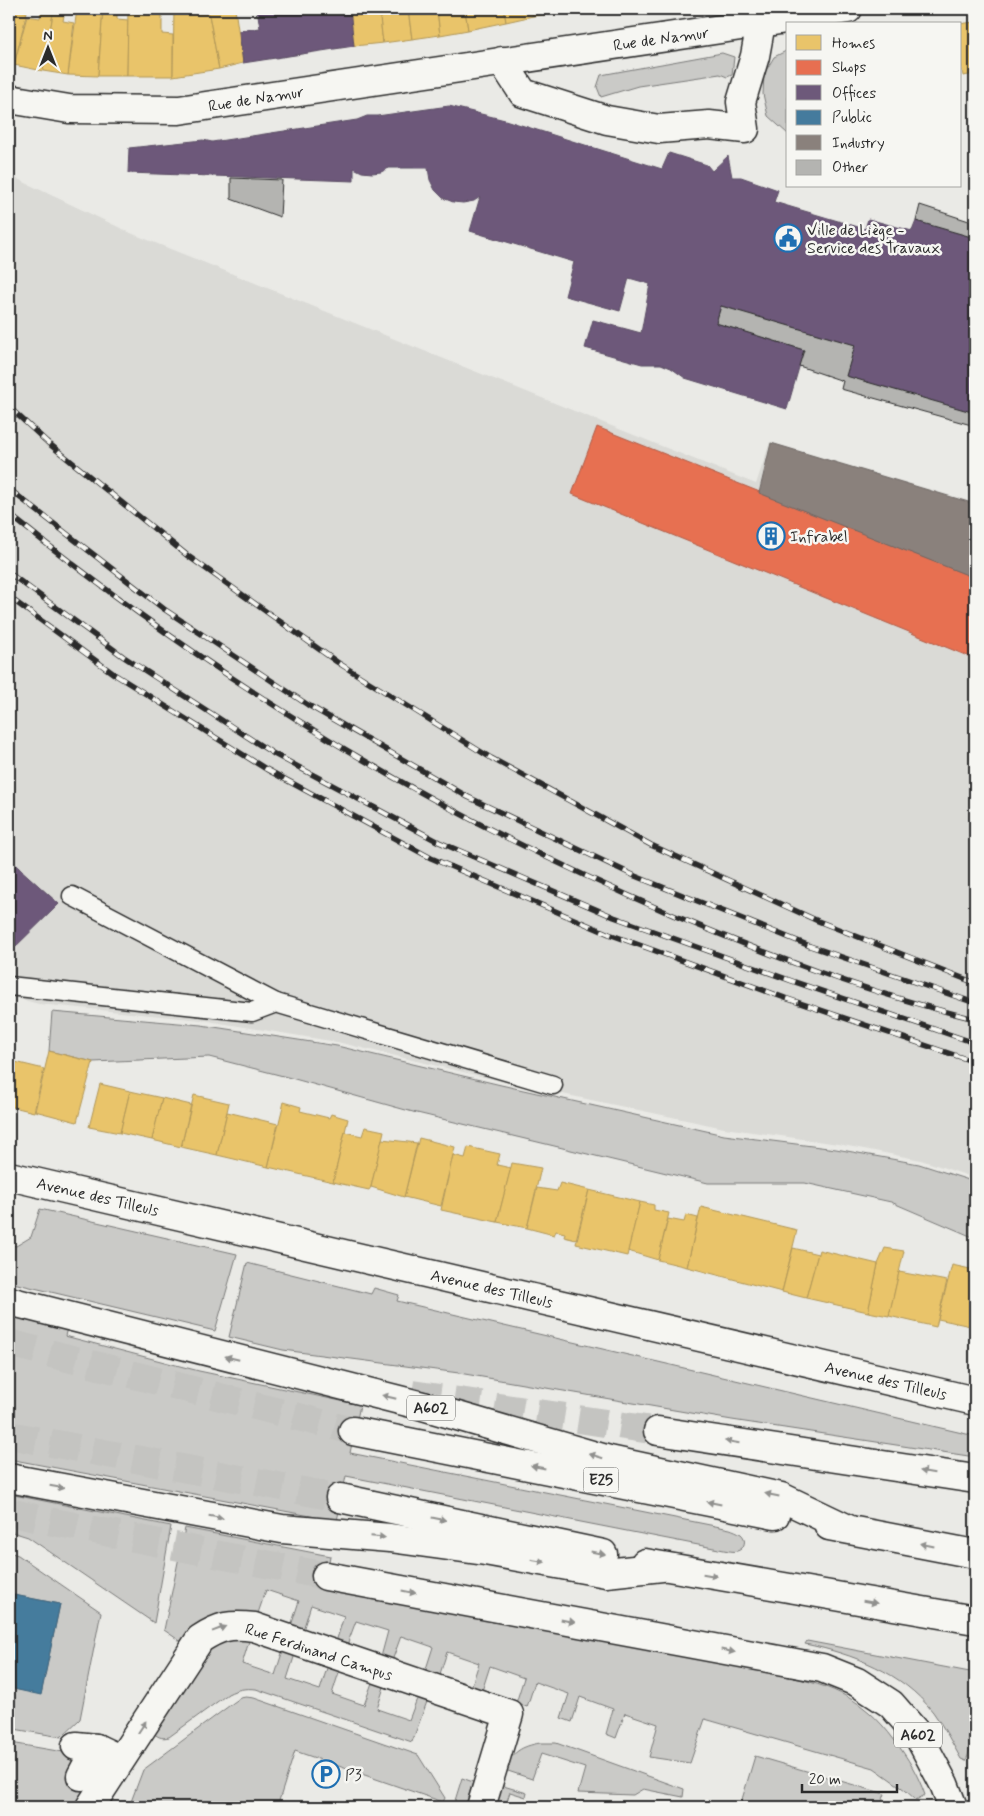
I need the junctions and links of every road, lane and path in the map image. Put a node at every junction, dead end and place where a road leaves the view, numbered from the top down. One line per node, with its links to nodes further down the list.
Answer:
1 (848, 9): 2 (main road, Rue de Namur)
2 (761, 23): 3 (main road, Rue de Namur); 3 (main road)
3 (502, 61): 4 (main road, Rue de Namur)
4 (9, 99)
5 (72, 896): 7 (lane)
6 (9, 986): 7 (lane)
7 (276, 1003): 8 (lane)
8 (553, 1085)
9 (9, 1176): 11 (main road, Avenue des Tilleuls)
10 (9, 1300): 17 (main road, A602, one-way to 10)
11 (975, 1400)
12 (354, 1431): 17 (main road, E25, one-way to 12)
13 (658, 1431): 15 (main road, one-way to 13)
14 (9, 1478): 19 (main road, one-way to 19)
15 (975, 1479)
16 (340, 1498): 19 (main road, one-way to 19)
17 (848, 1529): 18 (main road, E25, one-way to 17)
18 (975, 1554)
19 (662, 1567): 21 (main road, one-way to 21)
20 (326, 1576): 26 (main road, A602, one-way to 26)
21 (975, 1620)
22 (95, 1750): 23 (main road)
23 (81, 1776)
24 (90, 1807): 25 (main road, Rue Ferdinand Campus, one-way to 25)
25 (482, 1807)
26 (953, 1807)

